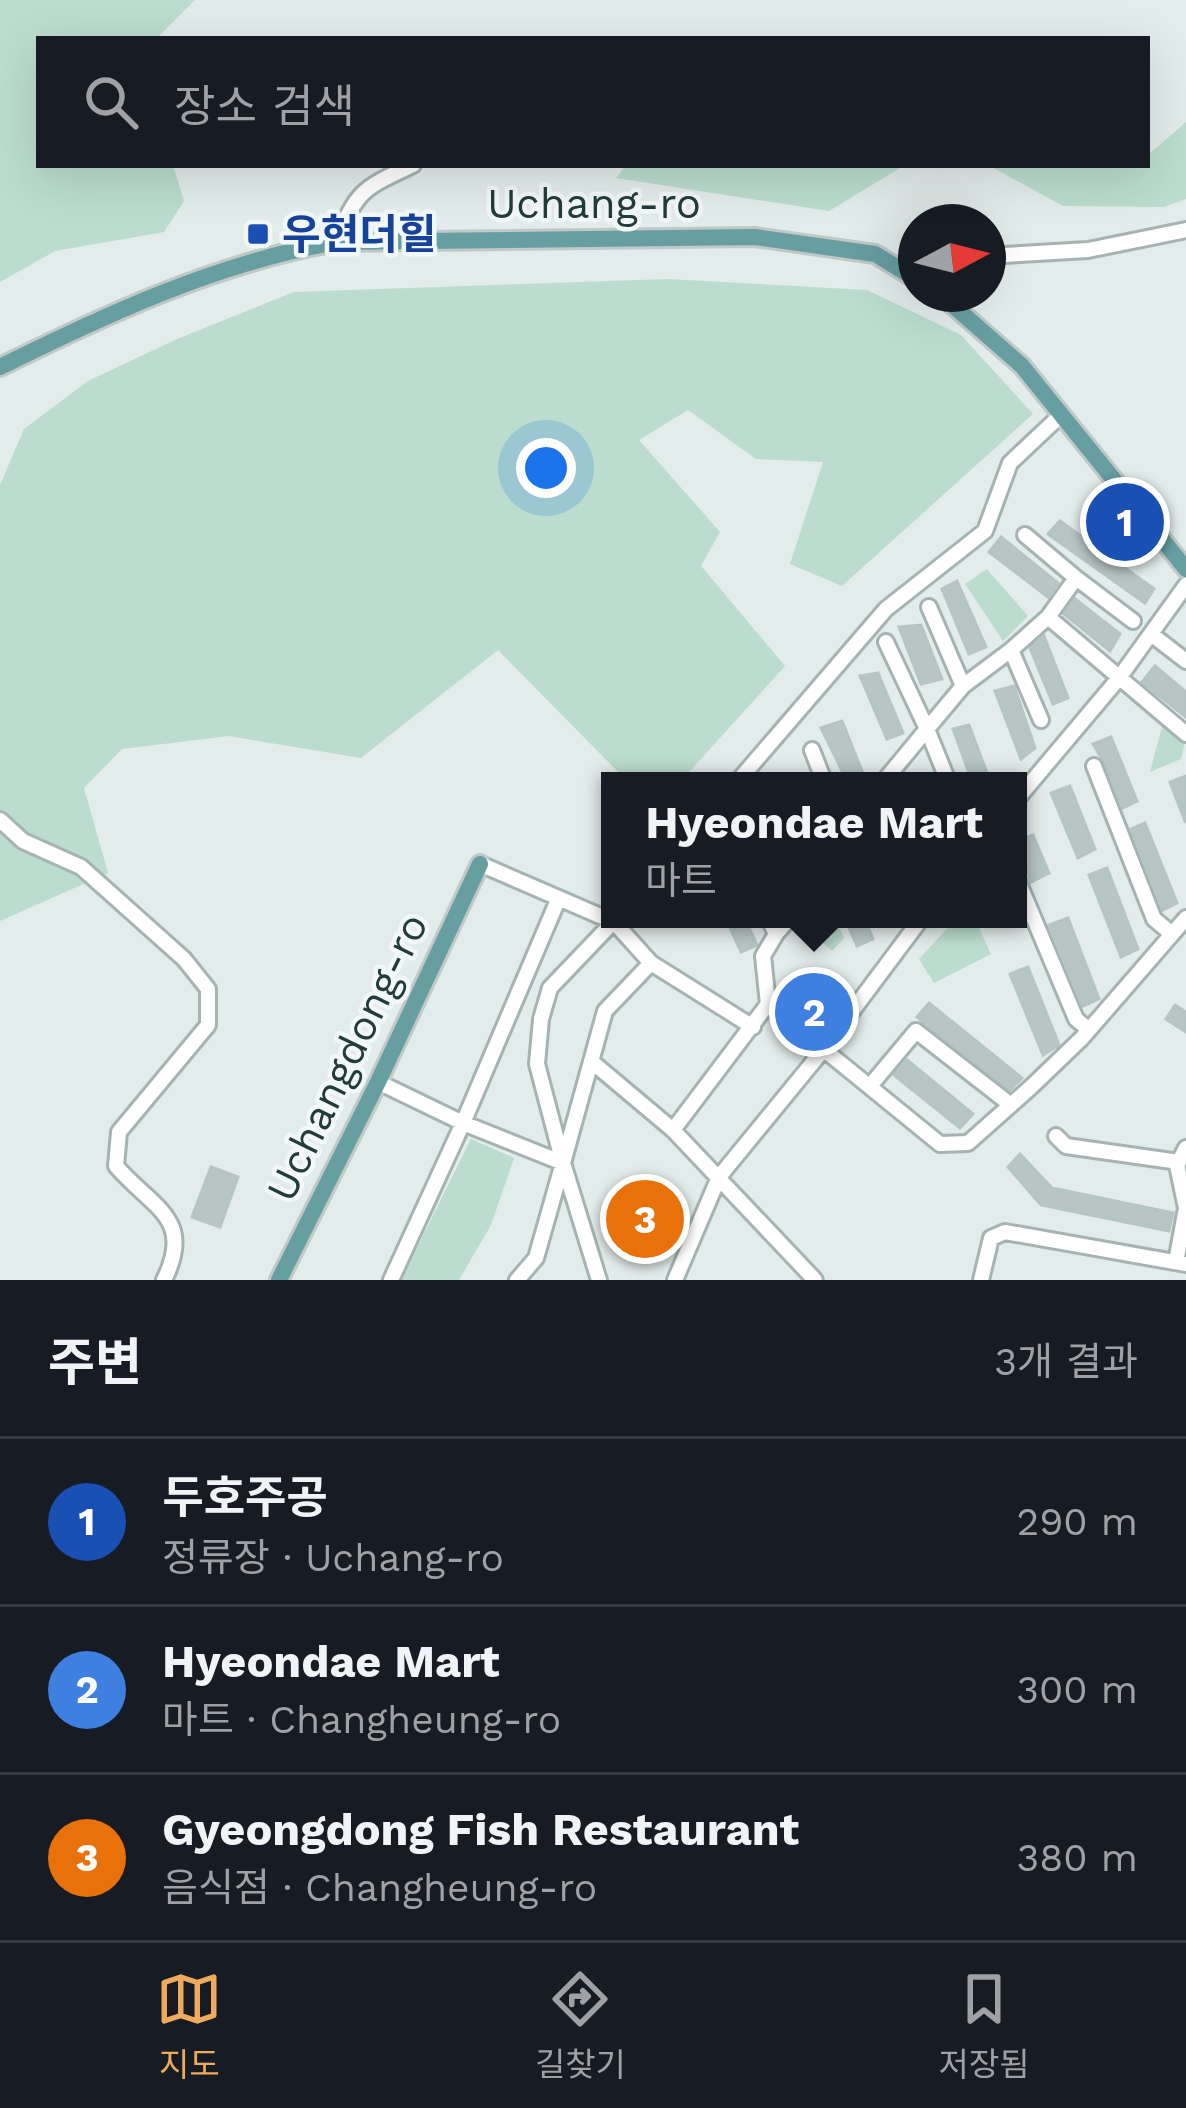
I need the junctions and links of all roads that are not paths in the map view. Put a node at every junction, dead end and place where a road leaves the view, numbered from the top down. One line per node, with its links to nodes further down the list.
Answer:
1 (406, 168): 3 (street)
2 (1186, 230): 4 (street)
3 (336, 242): 5 (main road, Uchang-ro); 7 (main road, Uchang-ro)
4 (1006, 255)
5 (898, 268)
6 (960, 312): 8 (main road)
7 (0, 367)
8 (1061, 416): 10 (main road); 27 (street)
9 (1025, 535): 11 (street)
10 (1186, 569)
11 (1076, 578): 14 (street); 15 (street)
12 (1186, 586): 16 (street)
13 (929, 608): 21 (street)
14 (1048, 617): 18 (street); 20 (street)
15 (1133, 622)
16 (1151, 634): 19 (street); 20 (street)
17 (886, 642): 23 (street)
18 (1011, 650): 21 (street); 22 (street)
19 (1186, 662)
20 (1119, 678): 24 (street); 31 (street)
21 (963, 686): 23 (street)
22 (1040, 720)
23 (927, 729): 29 (street); 30 (street)
24 (1186, 734)
25 (812, 750): 28 (street)
26 (1094, 766): 44 (street)
27 (746, 772)
28 (821, 772)
29 (891, 772)
30 (944, 772)
31 (1027, 787)
32 (0, 820): 62 (street)
33 (480, 864): 34 (street); 51 (main road, Uchangdong-ro)
34 (558, 899): 36 (street); 54 (street)
35 (1027, 902): 48 (street)
36 (601, 915)
37 (1186, 918): 44 (street)
38 (607, 928): 58 (street)
39 (622, 928): 45 (street)
40 (773, 928): 43 (street)
41 (781, 928): 43 (street)
42 (914, 928): 49 (street)
43 (776, 934): 46 (street)
44 (1172, 934): 48 (street)
45 (650, 963): 47 (street); 50 (street)
46 (768, 1004): 47 (street); 49 (street)
47 (753, 1027): 55 (street)
48 (1089, 1030): 53 (street)
49 (823, 1050): 52 (street); 59 (street)
50 (591, 1061): 55 (street); 58 (street)
51 (378, 1082): 54 (street); 61 (main road, Uchangdong-ro)
52 (869, 1086): 53 (street); 53 (street)
53 (1011, 1105)
54 (463, 1124): 58 (street); 63 (street)
55 (673, 1130): 59 (street)
56 (1056, 1136): 57 (street)
57 (1182, 1155): 60 (street)
58 (563, 1163): 64 (street); 65 (street)
59 (719, 1177): 66 (street); 67 (street)
60 (1181, 1263): 68 (street)
61 (286, 1278)
62 (164, 1280)
63 (391, 1280)
64 (517, 1280)
65 (599, 1280)
66 (675, 1280)
67 (814, 1280)
68 (980, 1280)

